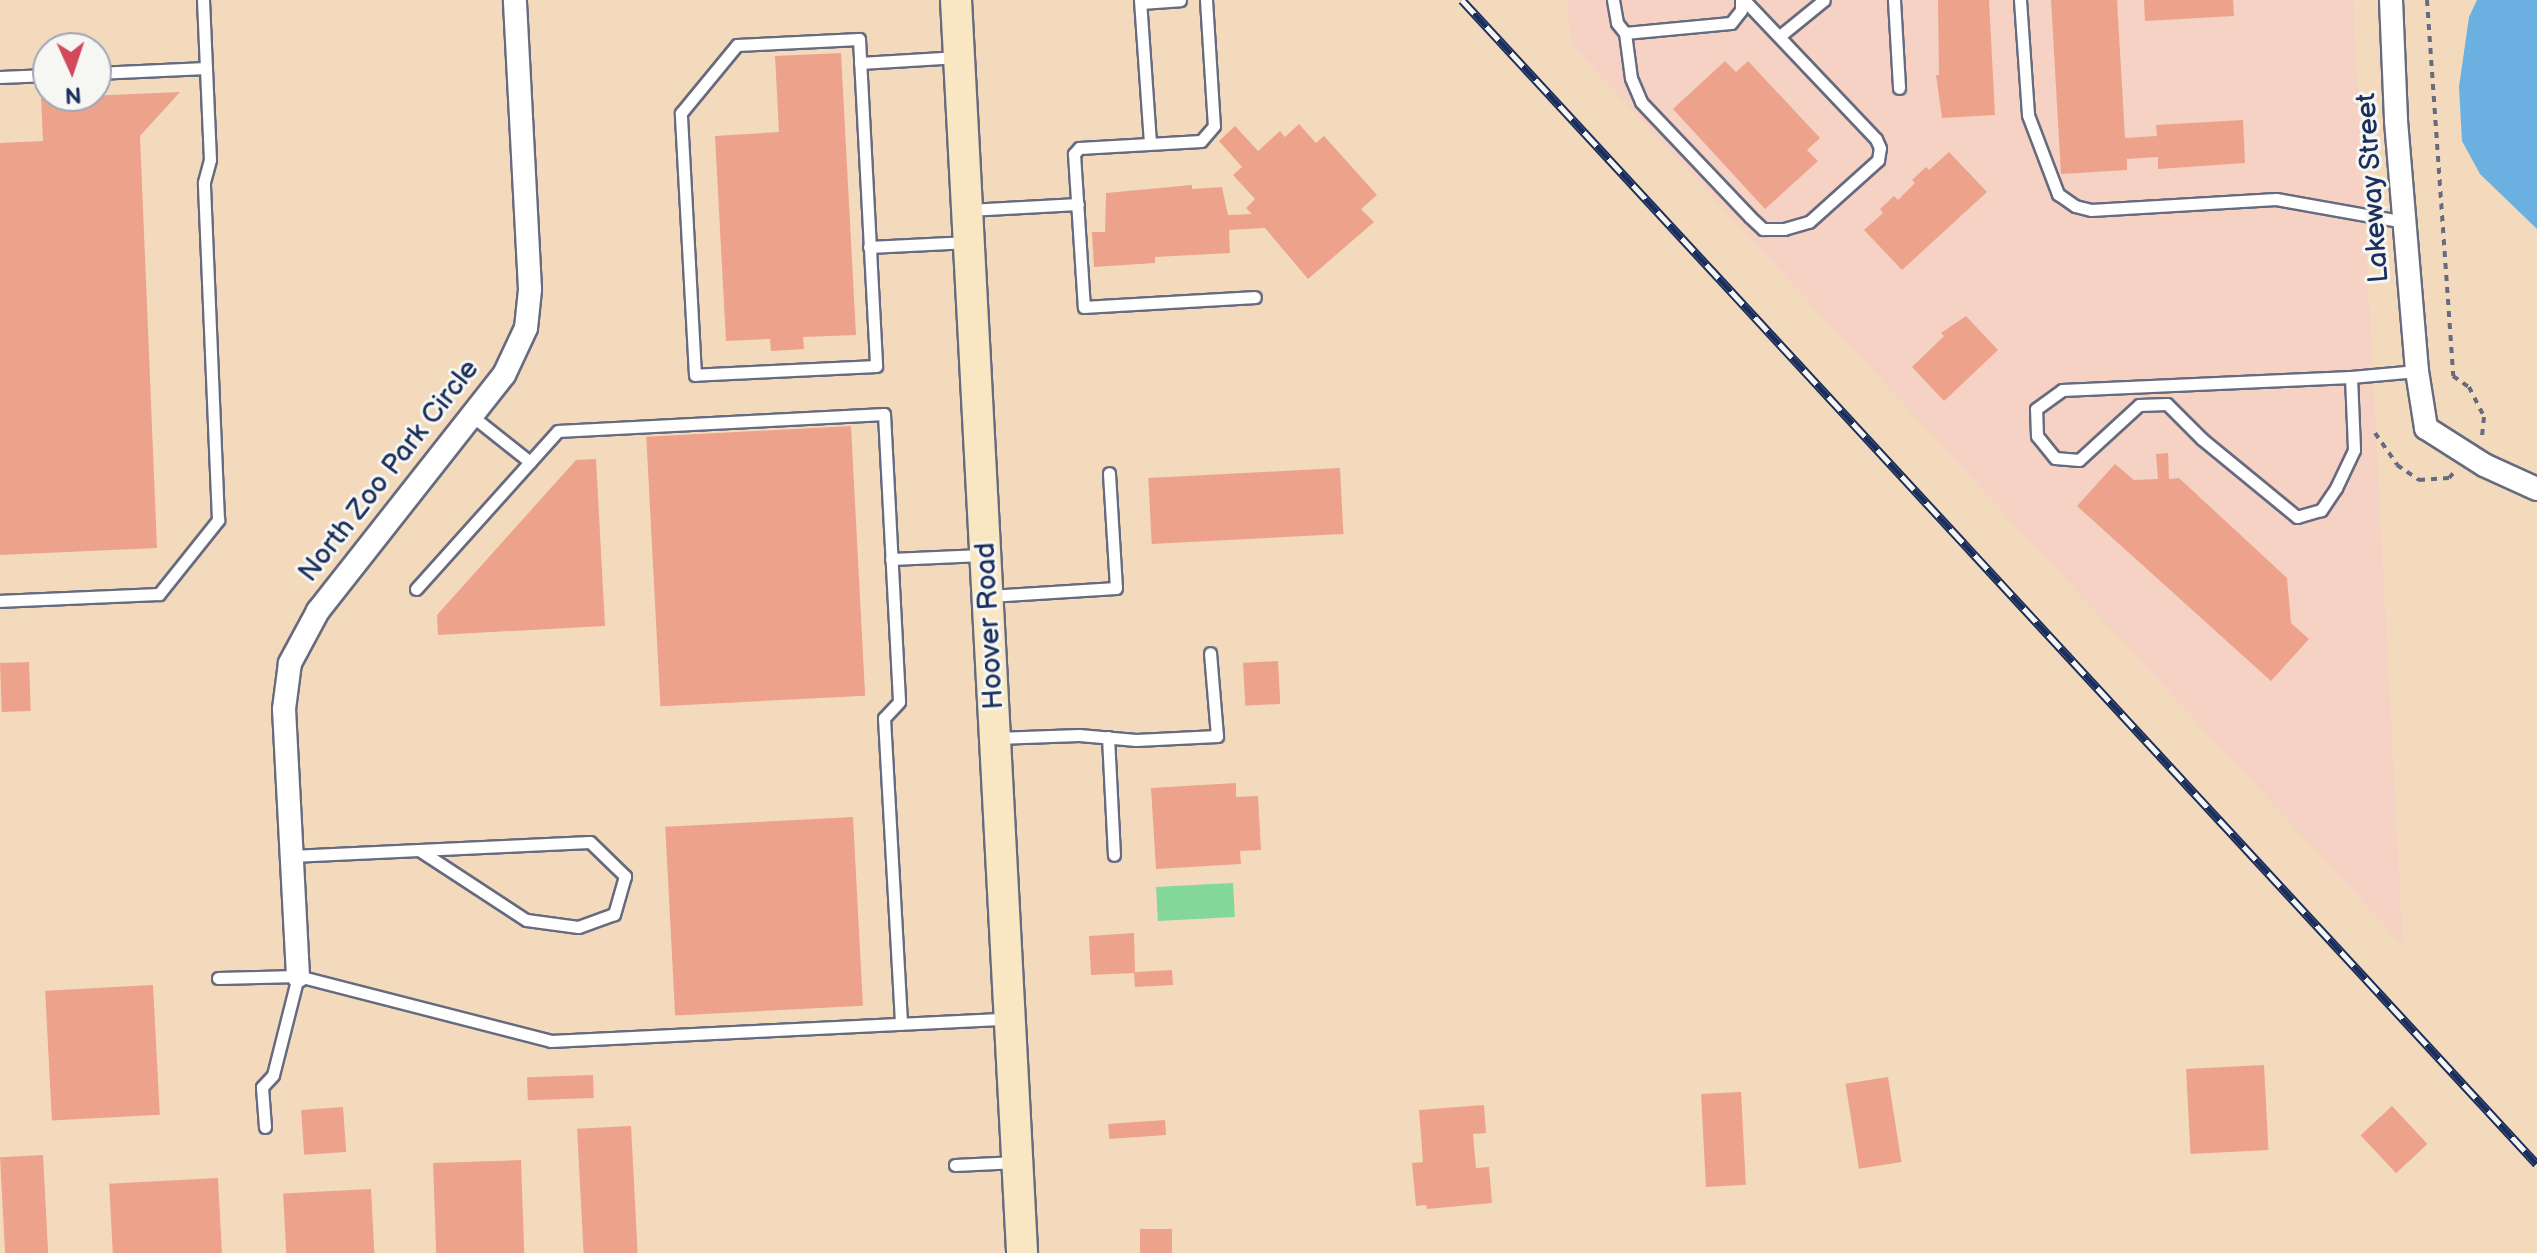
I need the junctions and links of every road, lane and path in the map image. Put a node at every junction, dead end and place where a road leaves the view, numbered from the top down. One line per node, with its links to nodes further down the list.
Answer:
1 (203, 0): 18 (lane)
2 (515, 0): 32 (street, North Zoo Park Circle)
3 (956, 0): 16 (street, Hoover Road)
4 (1180, 0): 13 (lane)
5 (1206, 0): 23 (lane)
6 (1613, 0): 14 (lane)
7 (1742, 0): 14 (lane); 15 (lane)
8 (1824, 0): 15 (lane)
9 (1894, 0): 22 (lane)
10 (2020, 0): 26 (lane)
11 (2391, 0): 26 (street, Lakeway Street)
12 (2427, 0): 34 (path)
13 (1140, 1): 23 (lane)
14 (1625, 33): 15 (lane)
15 (1781, 35)
16 (960, 57): 17 (lane); 25 (street, Hoover Road)
17 (860, 63): 28 (lane); 28 (lane)
18 (206, 68): 19 (lane); 42 (lane)
19 (112, 72)
20 (32, 76): 21 (lane)
21 (0, 77)
22 (1899, 88)
23 (1150, 144): 24 (lane)
24 (1078, 204): 25 (lane); 29 (lane)
25 (968, 210): 27 (street, Hoover Road)
26 (2405, 222): 30 (street, Lakeway Street)
27 (969, 242): 28 (lane); 38 (street, Hoover Road)
28 (869, 247)
29 (1255, 297)
30 (2417, 371): 31 (lane); 34 (street, Lakeway Street)
31 (2351, 377): 31 (lane)
32 (472, 416): 35 (lane); 48 (street, North Zoo Park Circle)
33 (2375, 433): 34 (path)
34 (2470, 455): 37 (street, Lakeway Street)
35 (530, 462): 39 (lane); 40 (lane)
36 (1109, 473): 41 (lane)
37 (2537, 489)
38 (986, 554): 39 (lane); 41 (street, Hoover Road)
39 (891, 559): 52 (lane)
40 (416, 589)
41 (988, 596): 45 (street, Hoover Road)
42 (0, 601)
43 (1210, 653): 44 (lane)
44 (1108, 737): 45 (lane); 47 (lane)
45 (995, 738): 51 (street, Hoover Road)
46 (419, 850): 46 (lane); 48 (lane)
47 (1114, 855)
48 (291, 856): 49 (street, North Zoo Park Circle)
49 (298, 976): 50 (lane); 52 (lane); 53 (lane)
50 (218, 978)
51 (1010, 1019): 52 (lane); 54 (street, Hoover Road)
52 (901, 1024)
53 (265, 1127)
54 (1018, 1162): 55 (lane); 56 (street, Hoover Road)
55 (955, 1165)
56 (1022, 1253)

